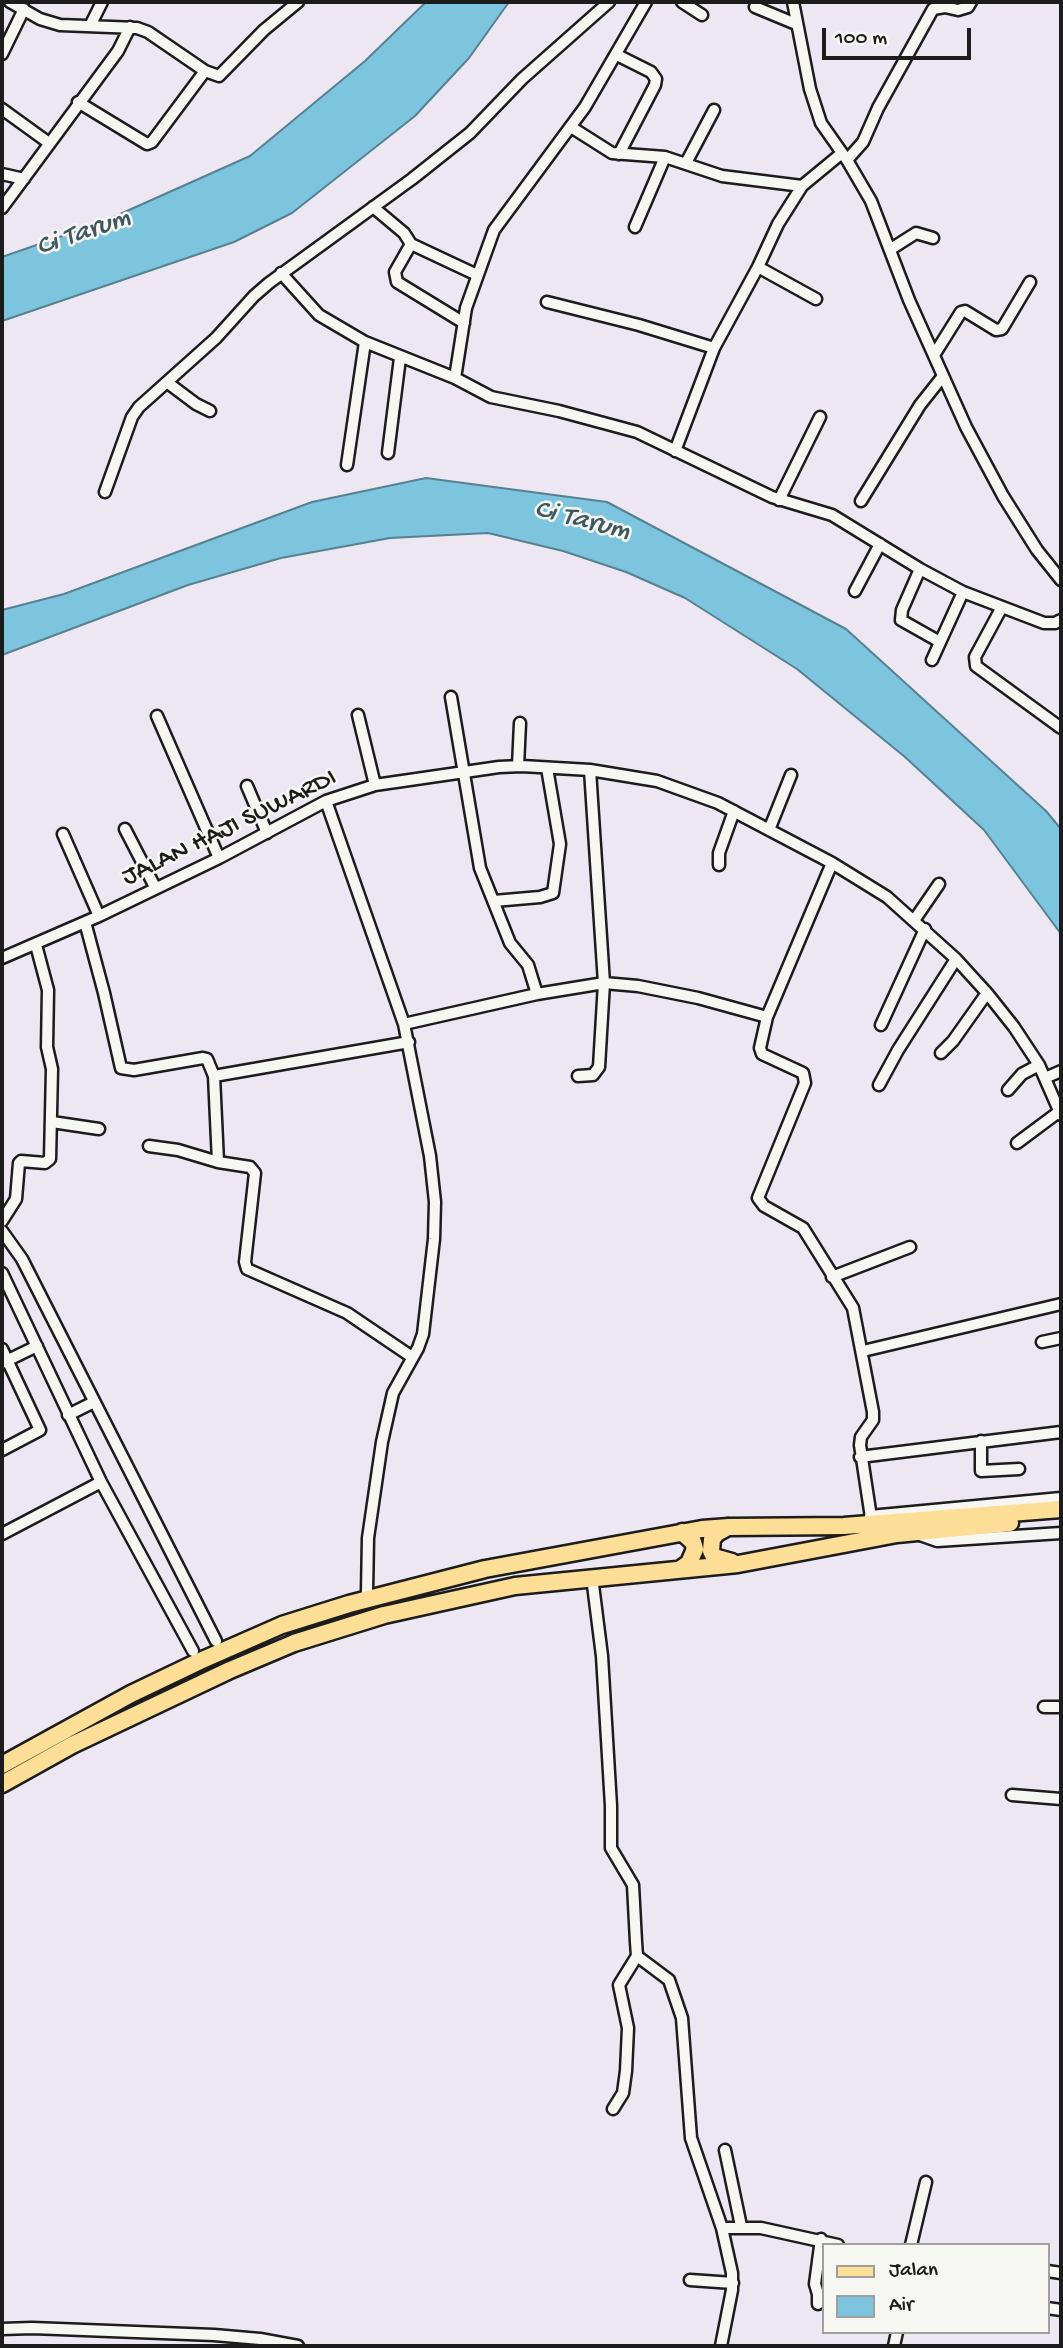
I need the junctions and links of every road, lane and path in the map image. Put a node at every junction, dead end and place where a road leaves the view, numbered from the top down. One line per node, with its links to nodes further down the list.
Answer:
1 (11, 2): 10 (street)
2 (102, 2): 13 (street)
3 (298, 2): 17 (street)
4 (609, 2): 30 (street)
5 (646, 2): 16 (street)
6 (682, 2): 11 (street)
7 (793, 2): 12 (street)
8 (971, 2): 25 (street)
9 (755, 7): 12 (street)
10 (23, 9): 13 (street); 15 (street)
11 (702, 15)
12 (796, 24): 25 (street)
13 (90, 26): 14 (street)
14 (130, 27): 17 (street); 18 (street)
15 (2, 54)
16 (617, 55): 21 (street); 23 (street)
17 (205, 71): 18 (street)
18 (78, 102): 22 (street)
19 (2, 109): 22 (street)
20 (715, 110): 26 (street)
21 (571, 127): 23 (street); 38 (street)
22 (49, 143): 28 (street)
23 (619, 154): 24 (street)
24 (665, 157): 26 (street); 32 (street)
25 (845, 157): 29 (street); 35 (street)
26 (686, 163): 29 (street)
27 (2, 174): 28 (street)
28 (24, 179): 31 (street)
29 (802, 186): 36 (street)
30 (373, 207): 34 (street); 37 (street)
31 (2, 208)
32 (635, 227)
33 (933, 238): 35 (street)
34 (411, 244): 38 (street); 42 (street)
35 (891, 249): 45 (street)
36 (758, 267): 40 (street); 44 (street)
37 (281, 273): 43 (street); 49 (street)
38 (477, 275): 42 (street)
39 (1030, 282): 45 (street)
40 (816, 299)
41 (547, 302): 44 (street)
42 (464, 323): 48 (street)
43 (365, 342): 46 (street); 54 (street)
44 (714, 348): 52 (street)
45 (934, 355): 47 (street)
46 (400, 358): 48 (street); 53 (street)
47 (943, 376): 57 (street); 60 (street)
48 (455, 378): 52 (street)
49 (168, 383): 50 (street); 55 (street)
50 (210, 411)
51 (820, 417): 56 (street)
52 (675, 451): 56 (street)
53 (388, 453)
54 (347, 466)
55 (104, 492)
56 (779, 500): 58 (street)
57 (861, 501)
58 (880, 544): 59 (street); 61 (street)
59 (920, 569): 62 (street); 65 (street)
60 (1061, 580)
61 (855, 591)
62 (963, 592): 63 (street); 65 (street)
63 (1002, 607): 64 (street); 71 (street)
64 (1061, 620)
65 (940, 642): 66 (street)
66 (932, 660)
67 (452, 697): 75 (street)
68 (358, 715): 77 (street)
69 (157, 716): 85 (street)
70 (520, 723): 72 (street)
71 (1061, 727)
72 (518, 766): 73 (street, JALAN HAJI SUWARDI); 75 (street, JALAN HAJI SUWARDI)
73 (547, 768): 74 (street, JALAN HAJI SUWARDI); 90 (street)
74 (590, 770): 80 (street, JALAN HAJI SUWARDI); 98 (street)
75 (464, 772): 77 (street, JALAN HAJI SUWARDI); 90 (street)
76 (791, 775): 82 (street)
77 (375, 785): 79 (street, JALAN HAJI SUWARDI)
78 (247, 786): 83 (street)
79 (326, 801): 83 (street, JALAN HAJI SUWARDI); 102 (street)
80 (734, 811): 82 (street, JALAN HAJI SUWARDI); 87 (street)
81 (125, 829): 89 (street)
82 (769, 830): 86 (street, JALAN HAJI SUWARDI)
83 (267, 833): 85 (street, JALAN HAJI SUWARDI)
84 (63, 834): 91 (street)
85 (219, 858): 89 (street, JALAN HAJI SUWARDI)
86 (832, 863): 92 (street, JALAN HAJI SUWARDI); 101 (street)
87 (719, 865)
88 (939, 884): 92 (street)
89 (155, 887): 91 (street, JALAN HAJI SUWARDI)
90 (494, 901): 100 (street)
91 (99, 916): 93 (street, JALAN HAJI SUWARDI)
92 (915, 919): 94 (street, JALAN HAJI SUWARDI)
93 (85, 922): 95 (street, JALAN HAJI SUWARDI); 108 (street)
94 (925, 929): 97 (street, JALAN HAJI SUWARDI); 103 (street)
95 (36, 945): 96 (street, JALAN HAJI SUWARDI); 114 (street)
96 (2, 958)
97 (956, 959): 99 (street, JALAN HAJI SUWARDI); 111 (street)
98 (604, 984): 100 (street); 101 (street); 109 (street)
99 (987, 993): 105 (street); 106 (street, JALAN HAJI SUWARDI)
100 (537, 994): 102 (street)
101 (767, 1017): 123 (street)
102 (404, 1024): 104 (street)
103 (881, 1025)
104 (409, 1042): 108 (street); 130 (street)
105 (941, 1053)
106 (1039, 1065): 110 (street, JALAN HAJI SUWARDI); 112 (street)
107 (1061, 1071): 110 (street)
108 (214, 1076): 118 (street)
109 (578, 1076)
110 (1045, 1078): 113 (street, JALAN HAJI SUWARDI)
111 (879, 1086)
112 (1008, 1090)
113 (1060, 1113): 116 (street)
114 (52, 1122): 115 (street); 119 (street)
115 (99, 1129)
116 (1017, 1143)
117 (149, 1146): 118 (street)
118 (218, 1162): 130 (street)
119 (2, 1221)
120 (2, 1231): 132 (street)
121 (910, 1247): 123 (street)
122 (2, 1274): 127 (street)
123 (832, 1277): 129 (street)
124 (1061, 1304): 129 (street)
125 (1061, 1338): 126 (street)
126 (1042, 1342)
127 (37, 1346): 131 (street); 133 (street)
128 (2, 1349): 131 (street)
129 (863, 1351): 137 (street)
130 (412, 1357): 152 (street)
131 (4, 1362): 136 (street)
132 (94, 1402): 133 (street); 153 (street)
133 (68, 1415): 139 (street)
134 (1061, 1432): 135 (street)
135 (981, 1441): 137 (street); 138 (street)
136 (2, 1450)
137 (860, 1457): 143 (street)
138 (1019, 1469)
139 (101, 1482): 148 (street); 154 (street)
140 (1061, 1497): 143 (street)
141 (1061, 1509): 143 (main road)
142 (1061, 1519): 146 (main road)
143 (871, 1520): 144 (main road)
144 (729, 1527): 145 (main road); 149 (main road)
145 (682, 1532): 150 (main road); 157 (main road)
146 (913, 1532): 147 (street); 149 (main road)
147 (1061, 1533)
148 (2, 1534)
149 (738, 1564): 150 (main road)
150 (678, 1570): 151 (main road)
151 (593, 1577): 158 (main road); 161 (street)
152 (367, 1592)
153 (216, 1641)
154 (194, 1651)
155 (1044, 1707): 156 (street)
156 (1061, 1707)
157 (2, 1765)
158 (2, 1784)
159 (1012, 1795): 160 (street)
160 (1061, 1799)
161 (636, 1956): 162 (street); 166 (street)
162 (613, 2109)
163 (725, 2150): 165 (street)
164 (926, 2182): 169 (street)
165 (741, 2226): 166 (street); 167 (street)
166 (722, 2228): 171 (street)
167 (821, 2239): 168 (street); 172 (street)
168 (832, 2243)
169 (911, 2243)
170 (690, 2280): 171 (street)
171 (733, 2283): 175 (street)
172 (818, 2304)
173 (2, 2329): 174 (street)
174 (298, 2346)
175 (721, 2346)

